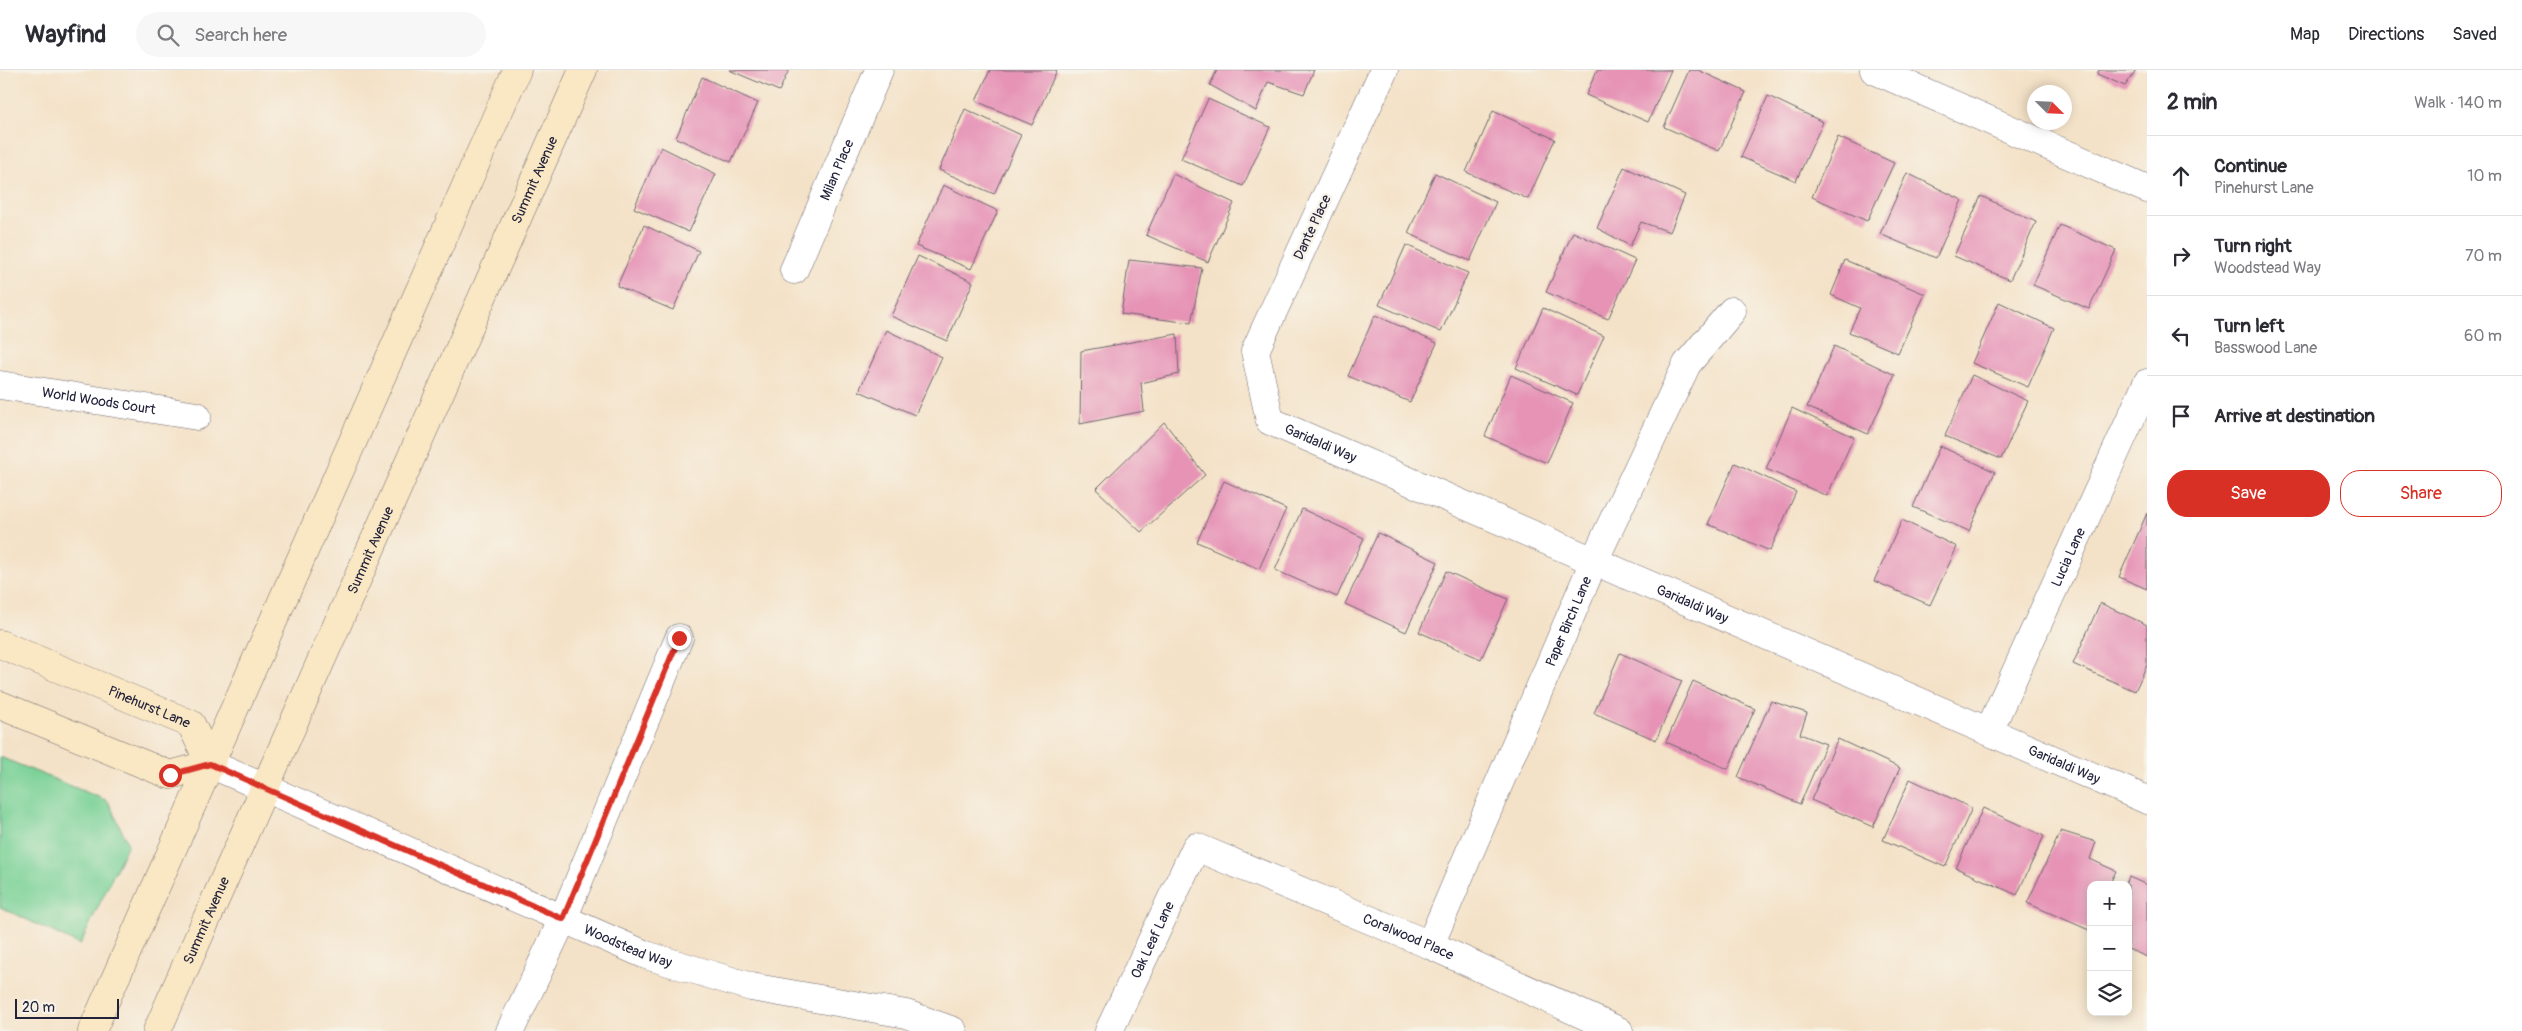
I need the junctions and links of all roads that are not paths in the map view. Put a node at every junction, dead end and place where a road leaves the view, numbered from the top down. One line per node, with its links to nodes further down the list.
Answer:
1 (517, 70): 18 (main road)
2 (583, 70): 19 (main road, Summit Avenue)
3 (878, 70): 7 (street, Milan Place)
4 (1384, 70): 11 (street, Dante Place)
5 (1874, 70): 6 (street)
6 (2147, 189)
7 (794, 270)
8 (1732, 311): 13 (street, Paper Birch Lane)
9 (2147, 383): 17 (street, Lucia Lane)
10 (0, 385): 12 (street, World Woods Court)
11 (1262, 386): 13 (street, Garidaldi Way)
12 (197, 416)
13 (1594, 561): 17 (street, Garidaldi Way); 23 (street, Paper Birch Lane)
14 (679, 638): 22 (street)
15 (0, 644): 18 (main road, Pinehurst Lane)
16 (0, 704): 18 (main road)
17 (1989, 731): 20 (street, Garidaldi Way)
18 (210, 764): 19 (street, Woodstead Way); 24 (main road)
19 (265, 787): 22 (street, Woodstead Way); 25 (main road, Summit Avenue)
20 (2147, 800)
21 (1196, 847): 23 (street, Coralwood Place); 28 (street, Oak Leaf Lane)
22 (563, 919): 26 (street); 27 (street, Woodstead Way)
23 (1430, 945): 29 (street, Coralwood Place)
24 (92, 1031)
25 (157, 1031)
26 (510, 1031)
27 (953, 1031)
28 (1109, 1031)
29 (1619, 1031)

